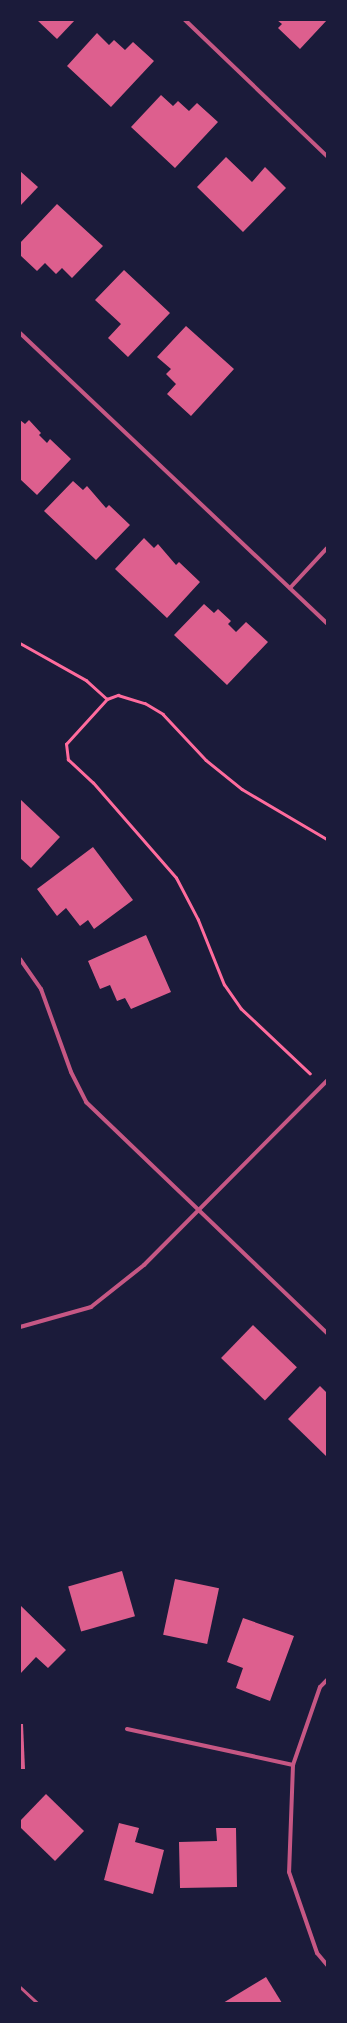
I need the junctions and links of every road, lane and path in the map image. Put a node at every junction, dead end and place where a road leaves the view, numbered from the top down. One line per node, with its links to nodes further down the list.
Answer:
1 (185, 20): 2 (street)
2 (327, 156)
3 (20, 333): 5 (street)
4 (327, 548): 5 (street)
5 (290, 588): 6 (street)
6 (327, 623)
7 (20, 643): 8 (path)
8 (107, 699): 9 (path); 12 (path)
9 (327, 839)
10 (20, 959): 13 (street)
11 (327, 1081): 12 (street)
12 (322, 1086): 13 (street)
13 (200, 1211): 14 (street); 15 (street)
14 (20, 1327)
15 (327, 1333)
16 (327, 1680): 18 (street)
17 (127, 1729): 18 (street)
18 (293, 1765): 19 (street)
19 (327, 1965)
20 (20, 1987): 21 (lane)
21 (36, 2003)

